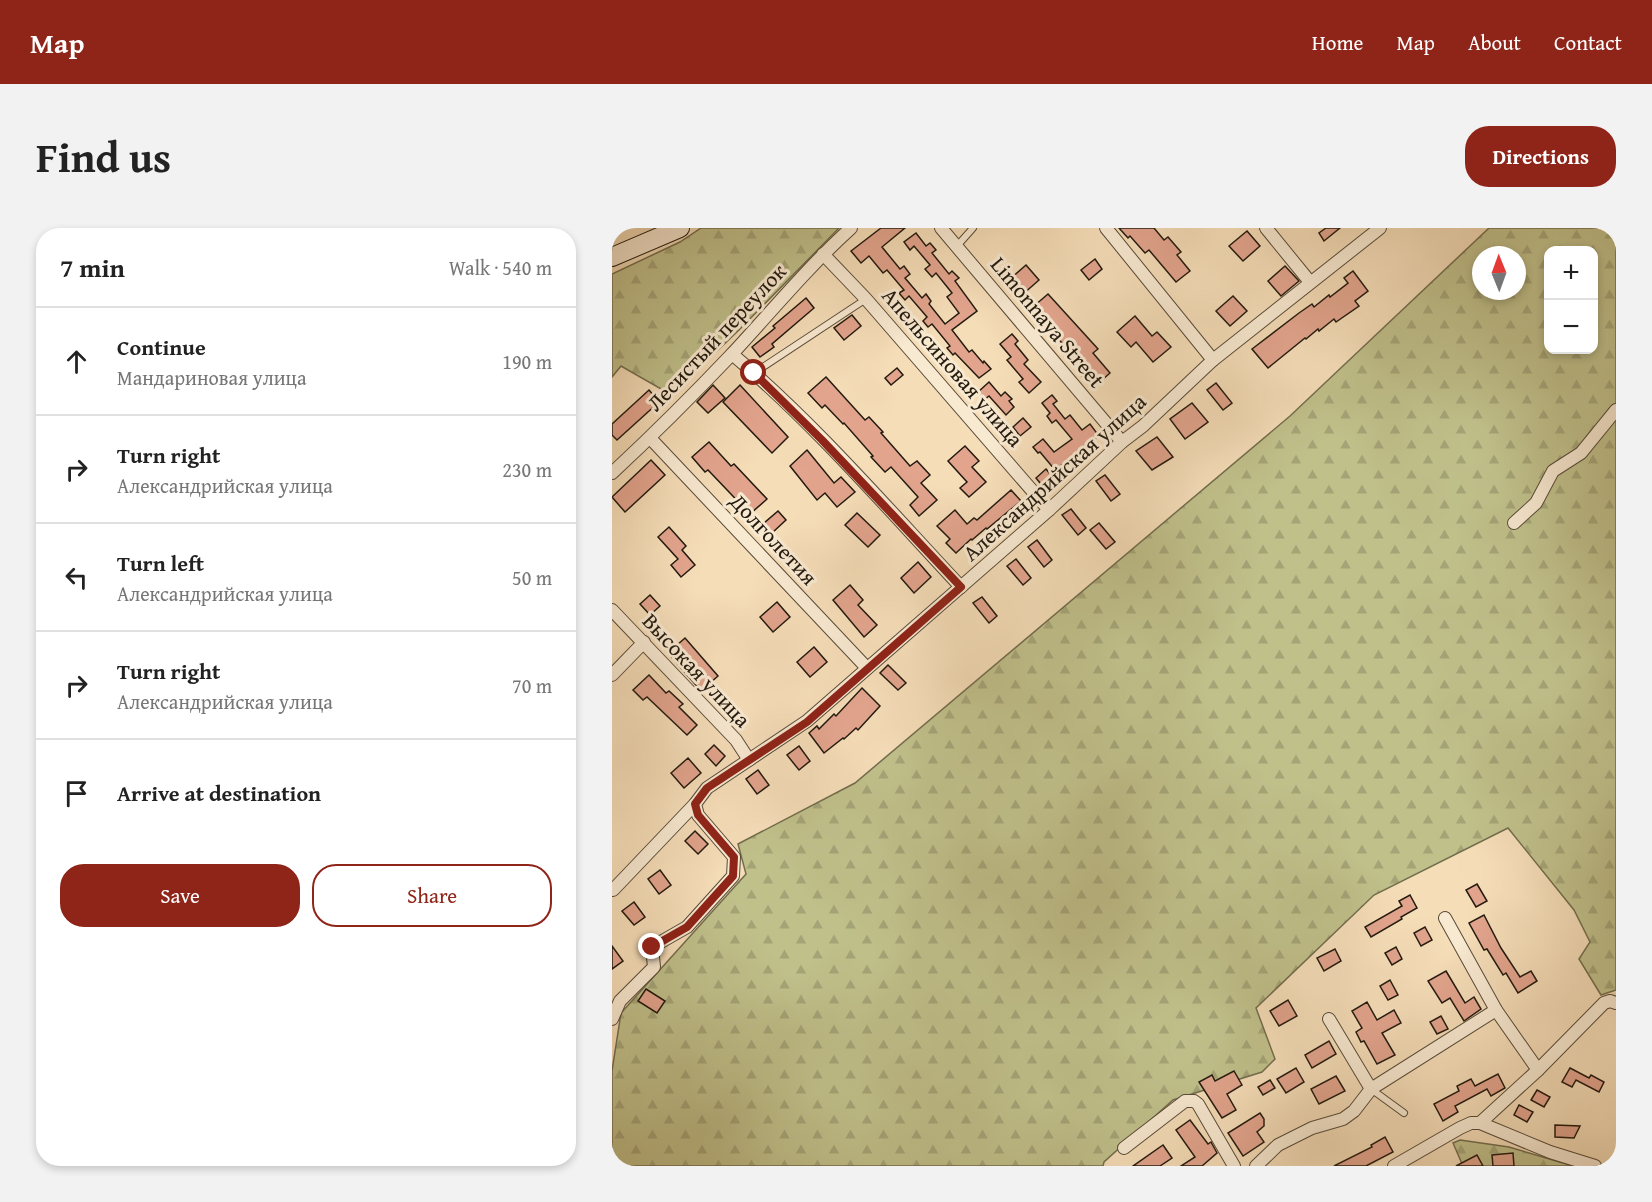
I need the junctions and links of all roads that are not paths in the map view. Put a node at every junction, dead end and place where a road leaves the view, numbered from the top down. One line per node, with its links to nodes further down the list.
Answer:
1 (681, 228): 10 (main road)
2 (851, 228): 9 (street, Лесистый переулок)
3 (941, 228): 8 (street, Limonnaya Street)
4 (973, 228): 8 (lane)
5 (1106, 228): 14 (street)
6 (1266, 228): 11 (street)
7 (1380, 228): 11 (street, Александрийская улица)
8 (957, 246): 18 (street, Limonnaya Street)
9 (823, 254): 12 (street, Апельсиновая улица); 13 (street, Лесистый переулок)
10 (612, 257)
11 (1310, 282): 14 (street, Александрийская улица)
12 (866, 299): 15 (lane); 20 (street, Апельсиновая улица)
13 (732, 354): 15 (street); 17 (street, Лесистый переулок)
14 (1213, 360): 18 (street, Александрийская улица)
15 (754, 373): 22 (street)
16 (1616, 410): 21 (street)
17 (650, 438): 19 (street, Лесистый переулок); 25 (street, Долголетия)
18 (1122, 442): 20 (street, Александрийская улица)
19 (612, 473)
20 (1049, 510): 22 (street, Александрийская улица)
21 (1514, 523)
22 (961, 587): 25 (street, Александрийская улица)
23 (612, 610): 24 (street, Высокая улица)
24 (644, 642): 26 (street); 27 (street, Высокая улица)
25 (867, 668): 27 (street, Александрийская улица)
26 (612, 675)
27 (749, 760): 28 (street, Александрийская улица)
28 (695, 804): 29 (street, Александрийская улица); 33 (street)
29 (613, 890)
30 (1445, 918): 32 (street)
31 (1613, 1002): 35 (street)
32 (1496, 1010): 35 (street); 36 (street)
33 (612, 1019)
34 (1329, 1019): 36 (street)
35 (1538, 1070): 38 (street)
36 (1371, 1089): 37 (lane); 41 (street)
37 (1404, 1113)
38 (1480, 1123): 42 (street); 43 (street)
39 (1124, 1148): 40 (street)
40 (1234, 1166)
41 (1256, 1166)
42 (1394, 1166)
43 (1595, 1166)

